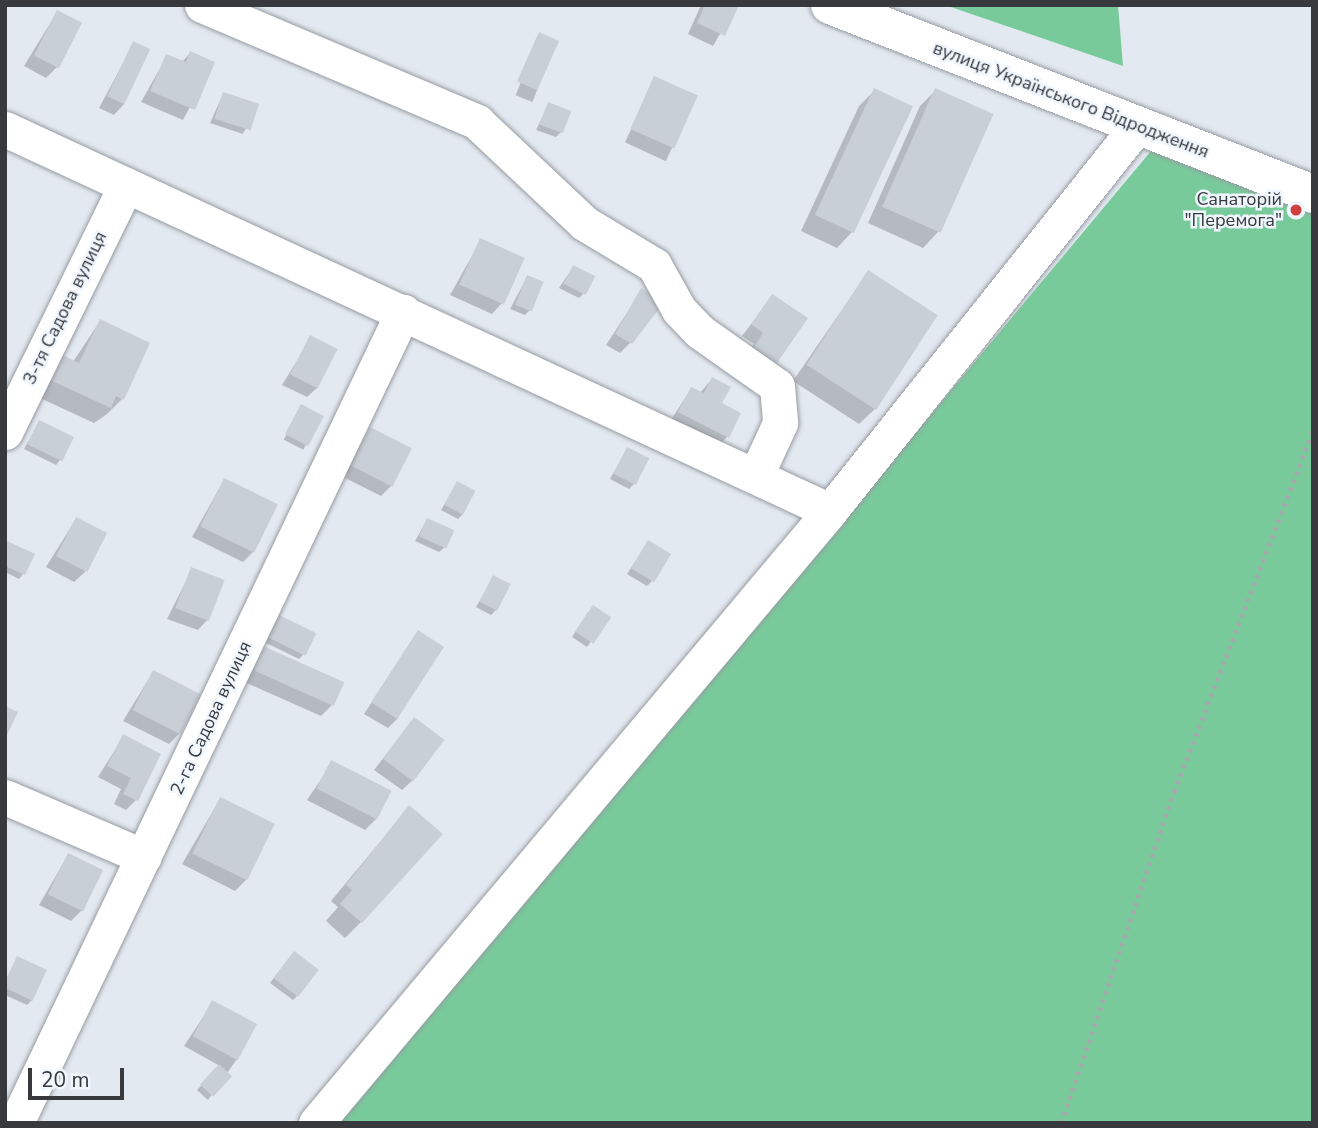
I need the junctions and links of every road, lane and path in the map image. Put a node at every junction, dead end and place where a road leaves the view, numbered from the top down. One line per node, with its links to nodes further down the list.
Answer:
1 (202, 5): 10 (street)
2 (830, 5): 3 (street, вулиця Українського Відродження)
3 (1138, 125): 6 (street, вулиця Українського Відродження); 11 (street)
4 (5, 129): 5 (street)
5 (126, 185): 7 (street); 9 (street, 3-тя Садова вулиця)
6 (1313, 194)
7 (403, 312): 10 (street); 13 (street, 2-га Садова вулиця)
8 (1313, 429): 16 (path)
9 (5, 432)
10 (757, 473): 11 (street)
11 (830, 511): 15 (street)
12 (5, 797): 13 (street)
13 (144, 857): 14 (street, 2-га Садова вулиця)
14 (16, 1123)
15 (316, 1123)
16 (1061, 1123)

